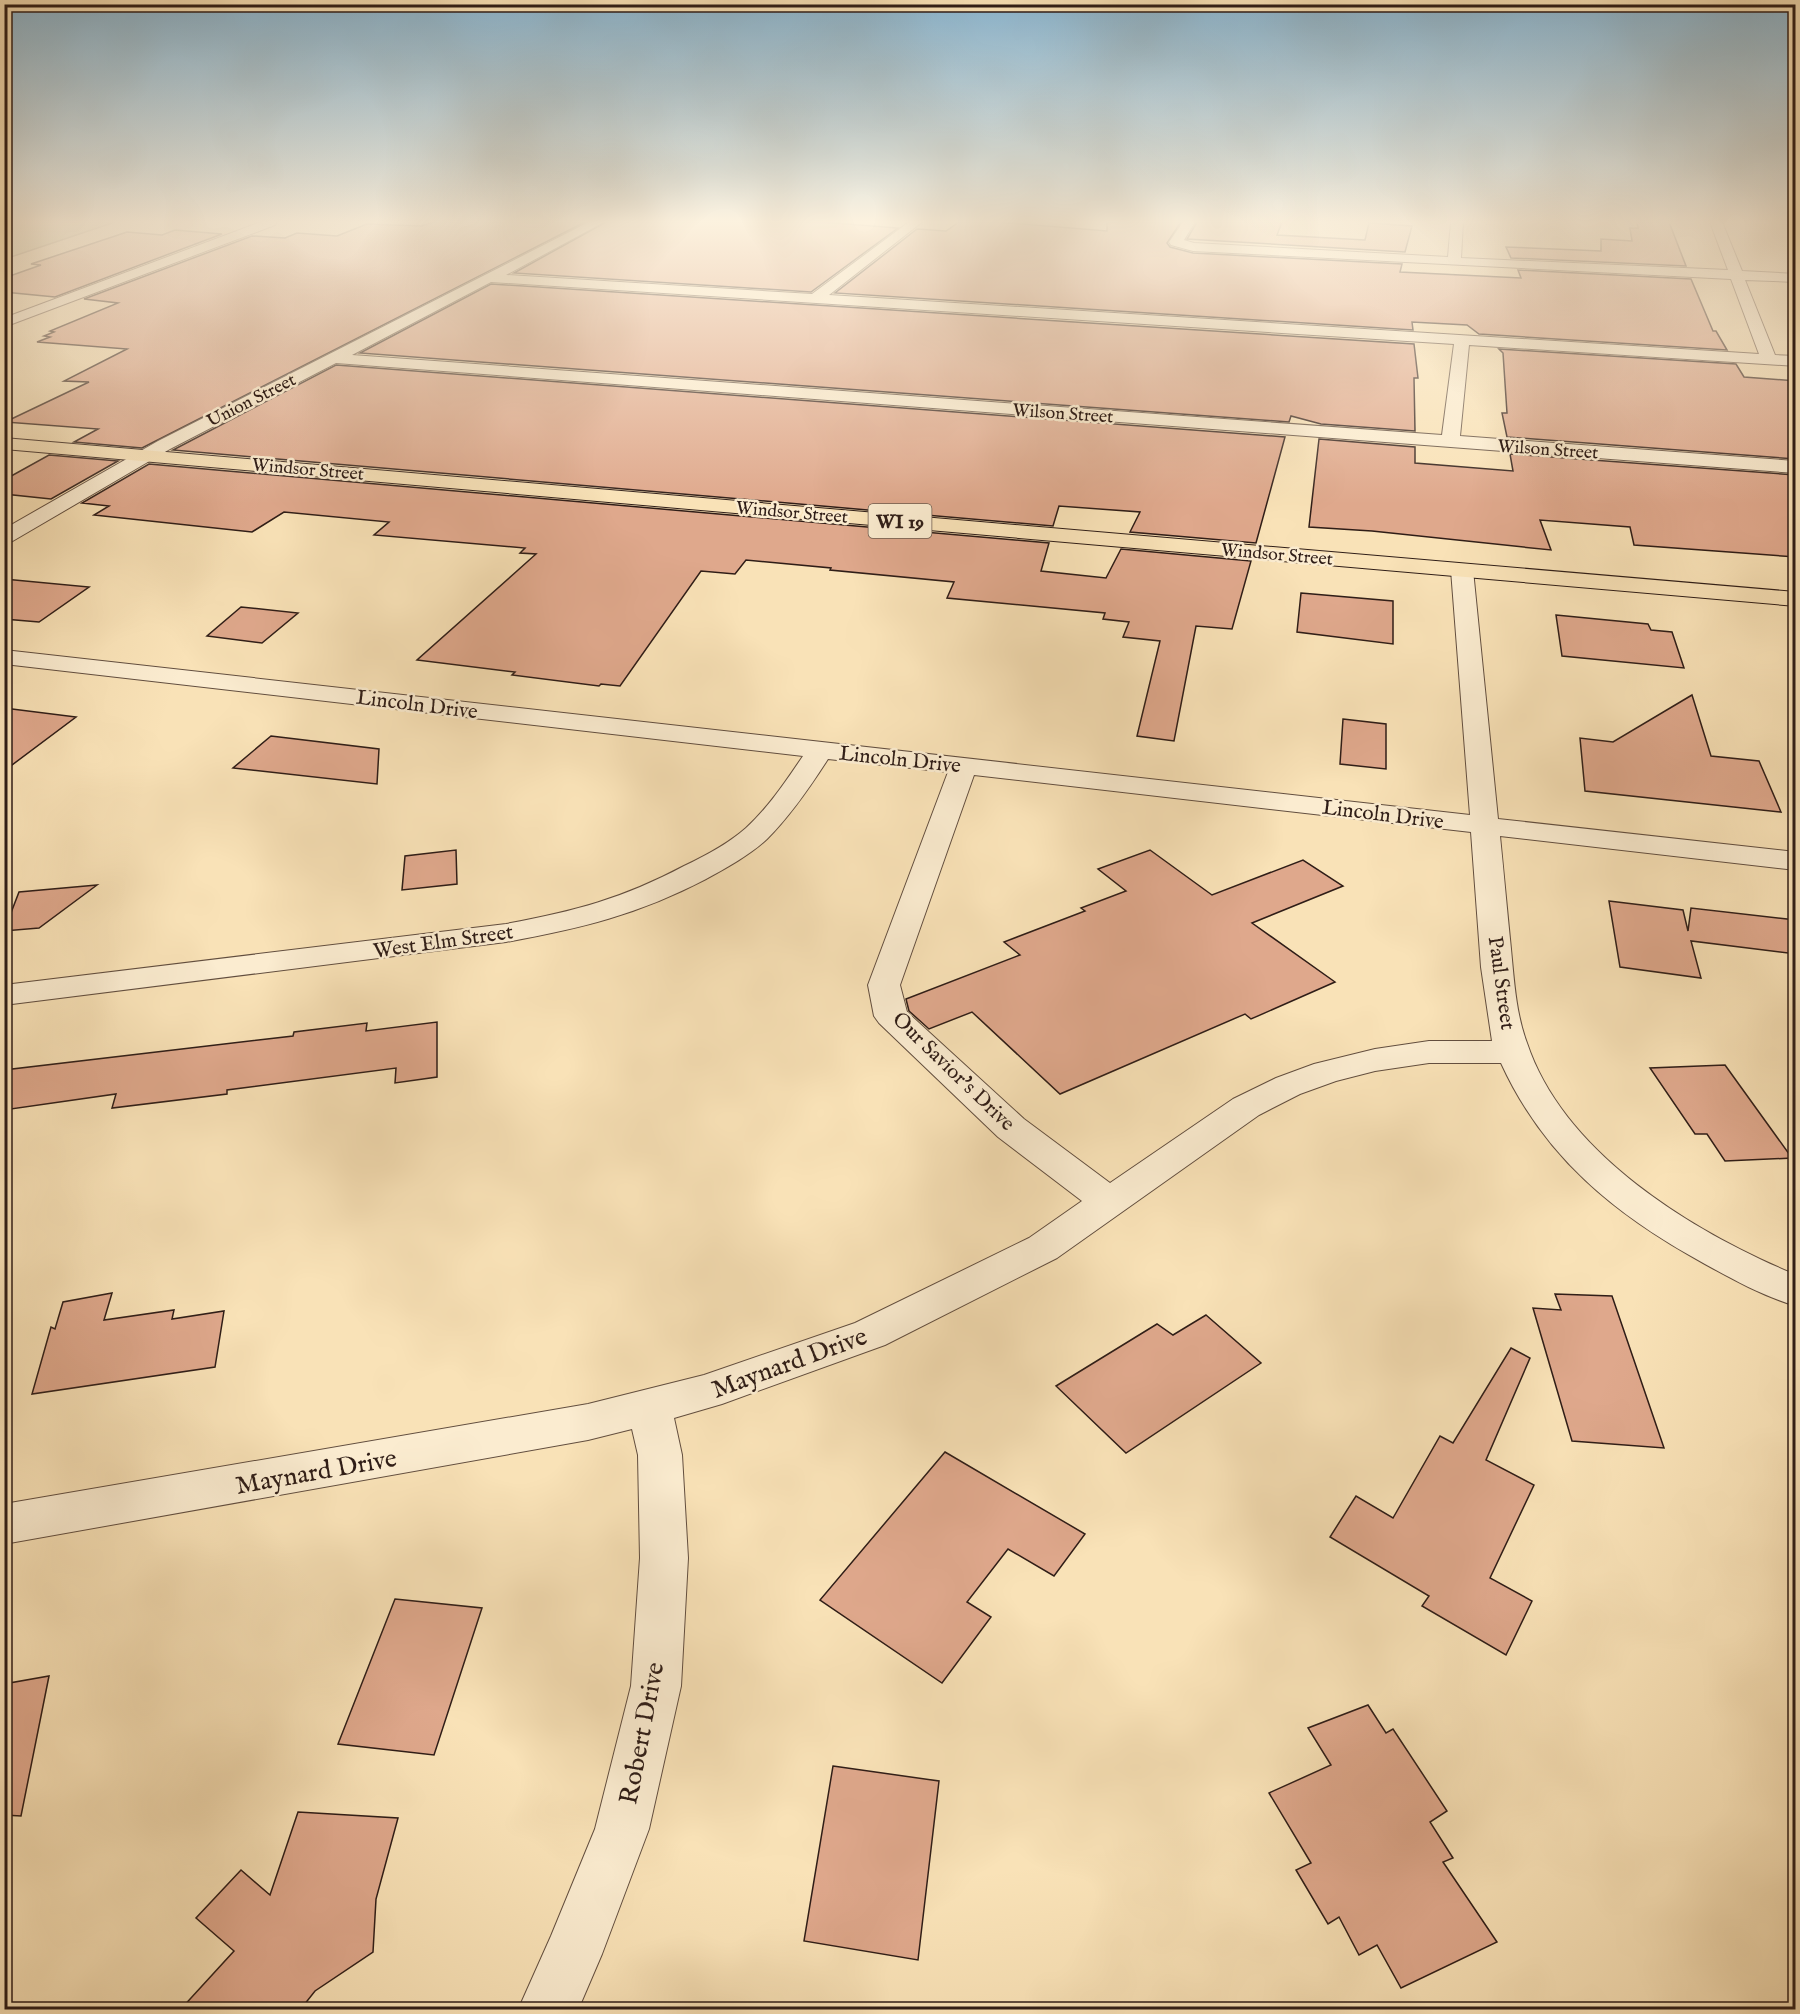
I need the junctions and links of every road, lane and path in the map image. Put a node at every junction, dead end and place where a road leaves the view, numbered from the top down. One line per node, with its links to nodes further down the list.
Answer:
1 (23, 316): 5 (street)
2 (413, 316): 7 (street, Union Street)
3 (1077, 316): 6 (street)
4 (1753, 316): 8 (street)
5 (4, 323)
6 (1462, 341): 8 (street); 11 (street)
7 (331, 358): 11 (street, Wilson Street); 12 (street, Union Street)
8 (1769, 359): 9 (street)
9 (1796, 361)
10 (4, 442): 12 (main road, Windsor Street / WI 19)
11 (1450, 442): 13 (street, Wilson Street)
12 (148, 455): 14 (street, Union Street); 15 (main road, Windsor Street / WI 19)
13 (1796, 467)
14 (4, 538)
15 (1462, 570): 16 (main road, Windsor Street / WI 19); 20 (street, Paul Street)
16 (1796, 599)
17 (4, 657): 18 (street, Lincoln Drive)
18 (820, 750): 19 (street, Lincoln Drive); 22 (street, West Elm Street)
19 (964, 766): 20 (street, Lincoln Drive); 24 (street, Our Savior's Drive)
20 (1486, 826): 21 (street, Lincoln Drive); 23 (street, Paul Street)
21 (1796, 861)
22 (4, 995)
23 (1513, 1052): 24 (street, Maynard Drive); 25 (street, Paul Street)
24 (1109, 1202): 26 (street, Maynard Drive)
25 (1796, 1291)
26 (650, 1406): 27 (street, Maynard Drive); 28 (street, Robert Drive)
27 (4, 1524)
28 (547, 2010)

